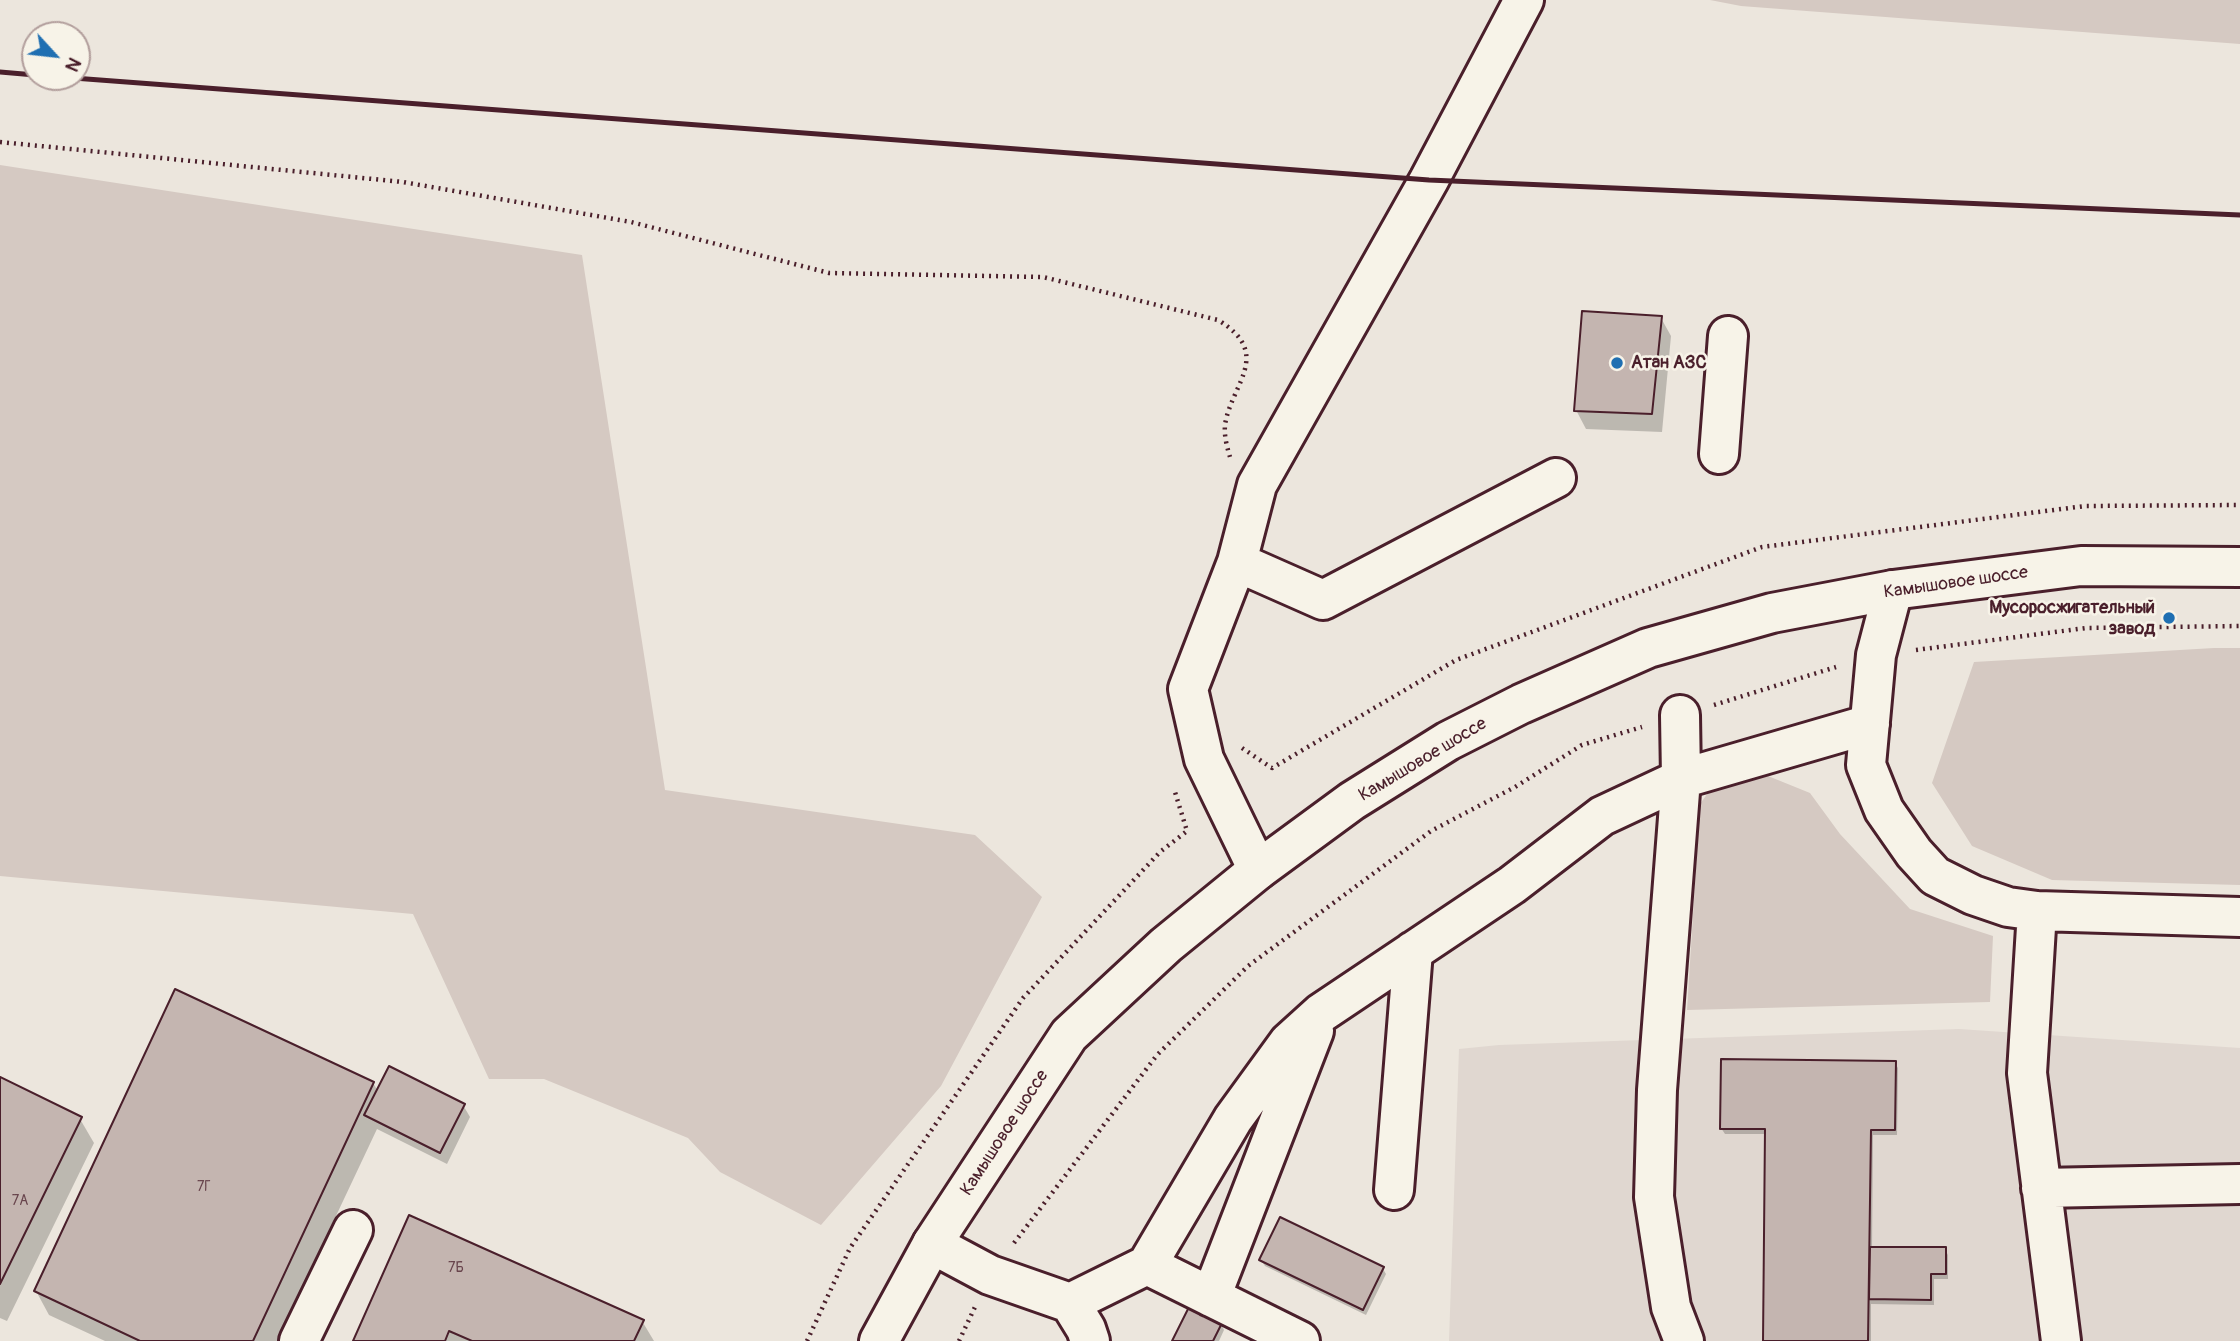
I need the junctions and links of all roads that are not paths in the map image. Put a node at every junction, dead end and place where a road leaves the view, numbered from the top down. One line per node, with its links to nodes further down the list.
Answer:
1 (1524, 0): 5 (main road)
2 (1728, 336): 3 (main road)
3 (1719, 454)
4 (1556, 478): 5 (main road)
5 (1237, 562): 11 (main road)
6 (2240, 567): 7 (main road, Камышовое шоссе)
7 (1893, 590): 9 (main road); 11 (main road, Камышовое шоссе)
8 (1680, 715): 10 (main road)
9 (1870, 724): 10 (main road); 12 (main road)
10 (1681, 779): 14 (main road); 28 (main road)
11 (1258, 870): 20 (main road, Камышовое шоссе)
12 (2037, 911): 13 (main road); 17 (main road)
13 (2240, 917)
14 (1413, 951): 15 (main road); 18 (main road)
15 (1321, 1013): 21 (main road); 22 (main road)
16 (2240, 1184): 17 (main road)
17 (2041, 1188): 29 (main road)
18 (1394, 1190)
19 (354, 1230): 24 (main road)
20 (932, 1244): 23 (main road); 25 (main road, Камышовое шоссе)
21 (1147, 1265): 22 (main road); 23 (main road)
22 (1211, 1297): 27 (main road)
23 (1070, 1303): 26 (main road)
24 (299, 1341)
25 (879, 1341)
26 (1090, 1341)
27 (1300, 1341)
28 (1684, 1341)
29 (2061, 1341)

